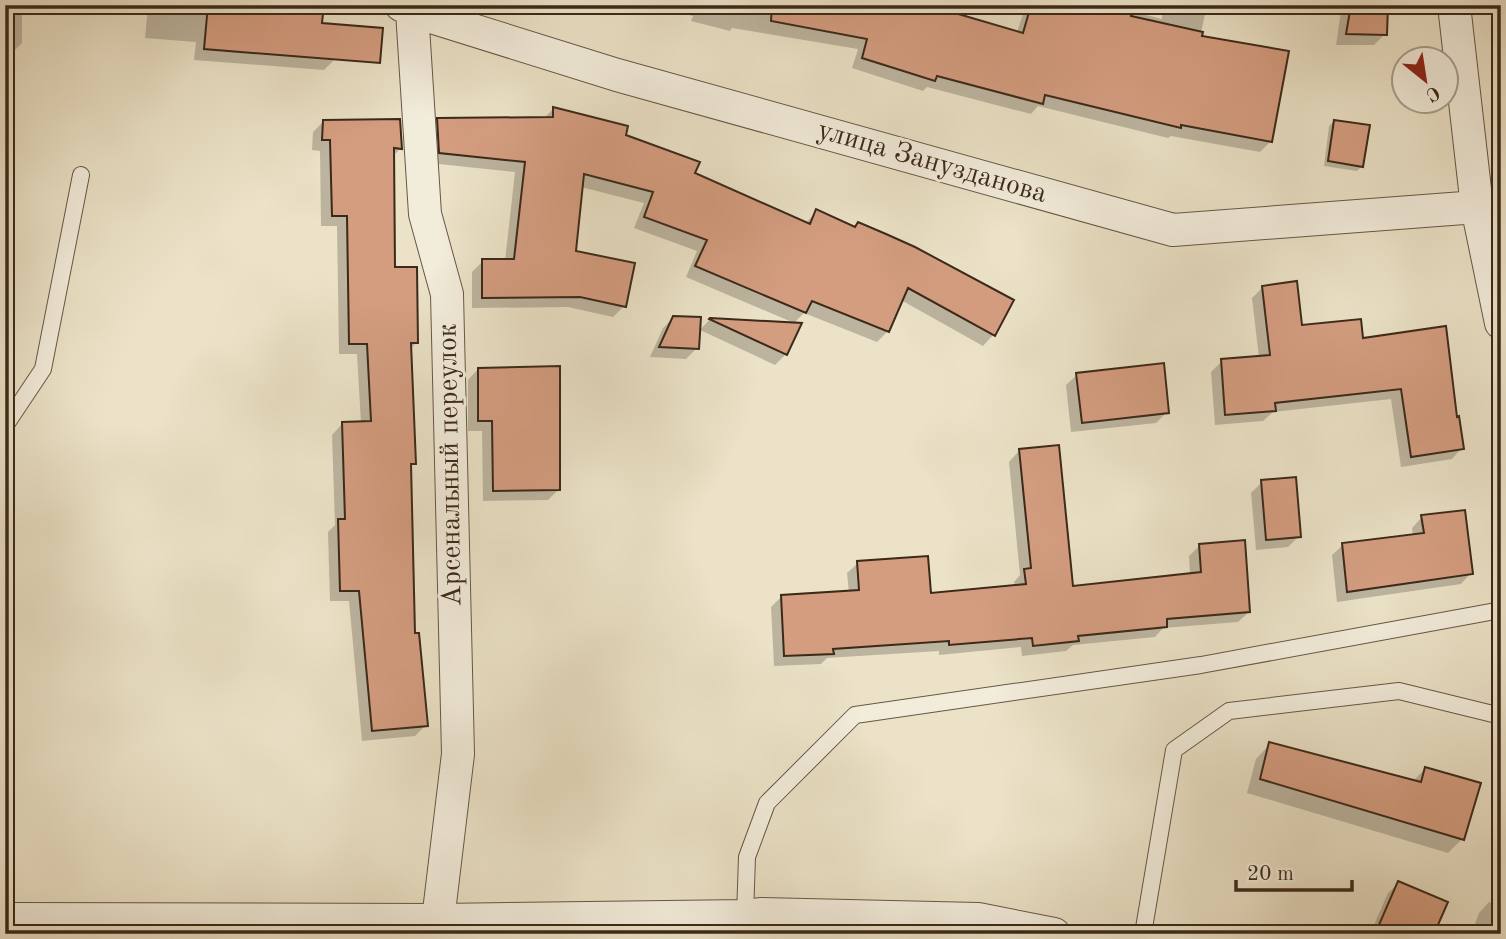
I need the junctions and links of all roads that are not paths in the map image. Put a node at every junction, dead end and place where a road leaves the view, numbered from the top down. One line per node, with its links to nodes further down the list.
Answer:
1 (1454, 5): 4 (street)
2 (406, 8): 4 (street, улица Занузданова); 11 (street, Арсенальный переулок)
3 (81, 175): 6 (lane)
4 (1477, 207): 5 (street)
5 (1501, 323)
6 (5, 426)
7 (1501, 610): 9 (lane)
8 (1501, 716): 13 (lane)
9 (745, 916): 11 (street); 12 (street)
10 (5, 919): 11 (street)
11 (438, 920)
12 (1054, 934)
13 (1143, 934)

